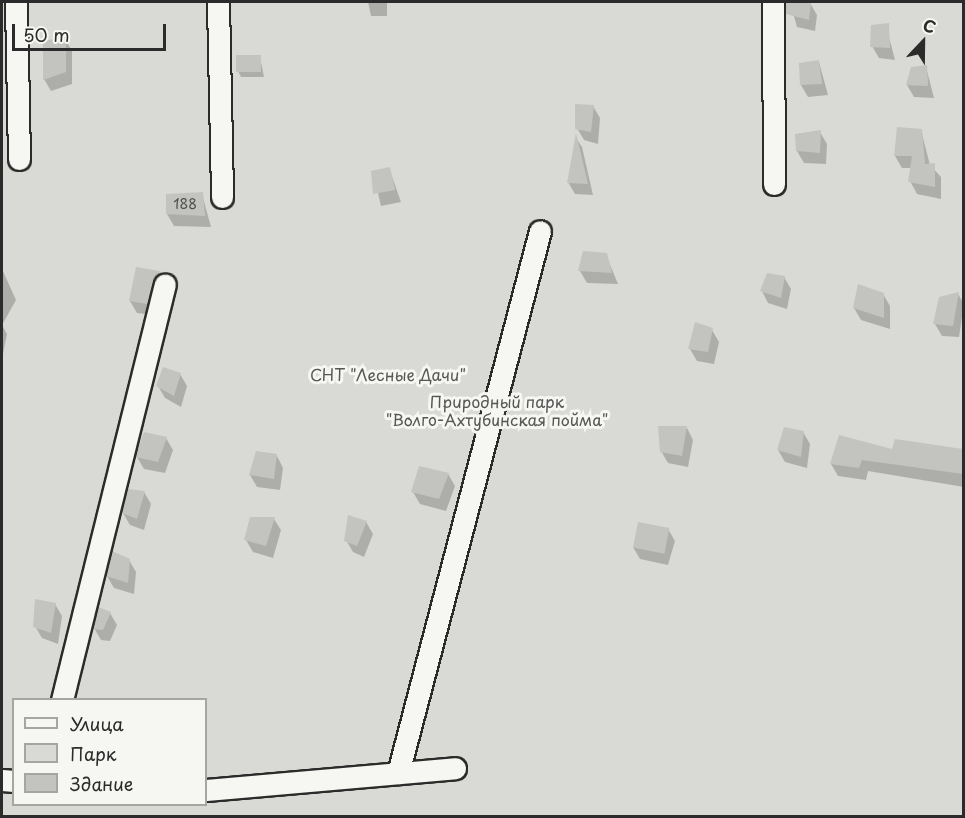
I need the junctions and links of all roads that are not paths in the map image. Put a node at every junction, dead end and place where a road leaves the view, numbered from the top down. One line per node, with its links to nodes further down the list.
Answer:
1 (15, 2): 4 (street)
2 (218, 2): 6 (street)
3 (773, 2): 5 (street)
4 (19, 159)
5 (774, 184)
6 (222, 197)
7 (540, 231): 11 (street)
8 (165, 285): 9 (street)
9 (62, 698)
10 (455, 768): 11 (street)
11 (398, 772): 12 (street)
12 (207, 790)

